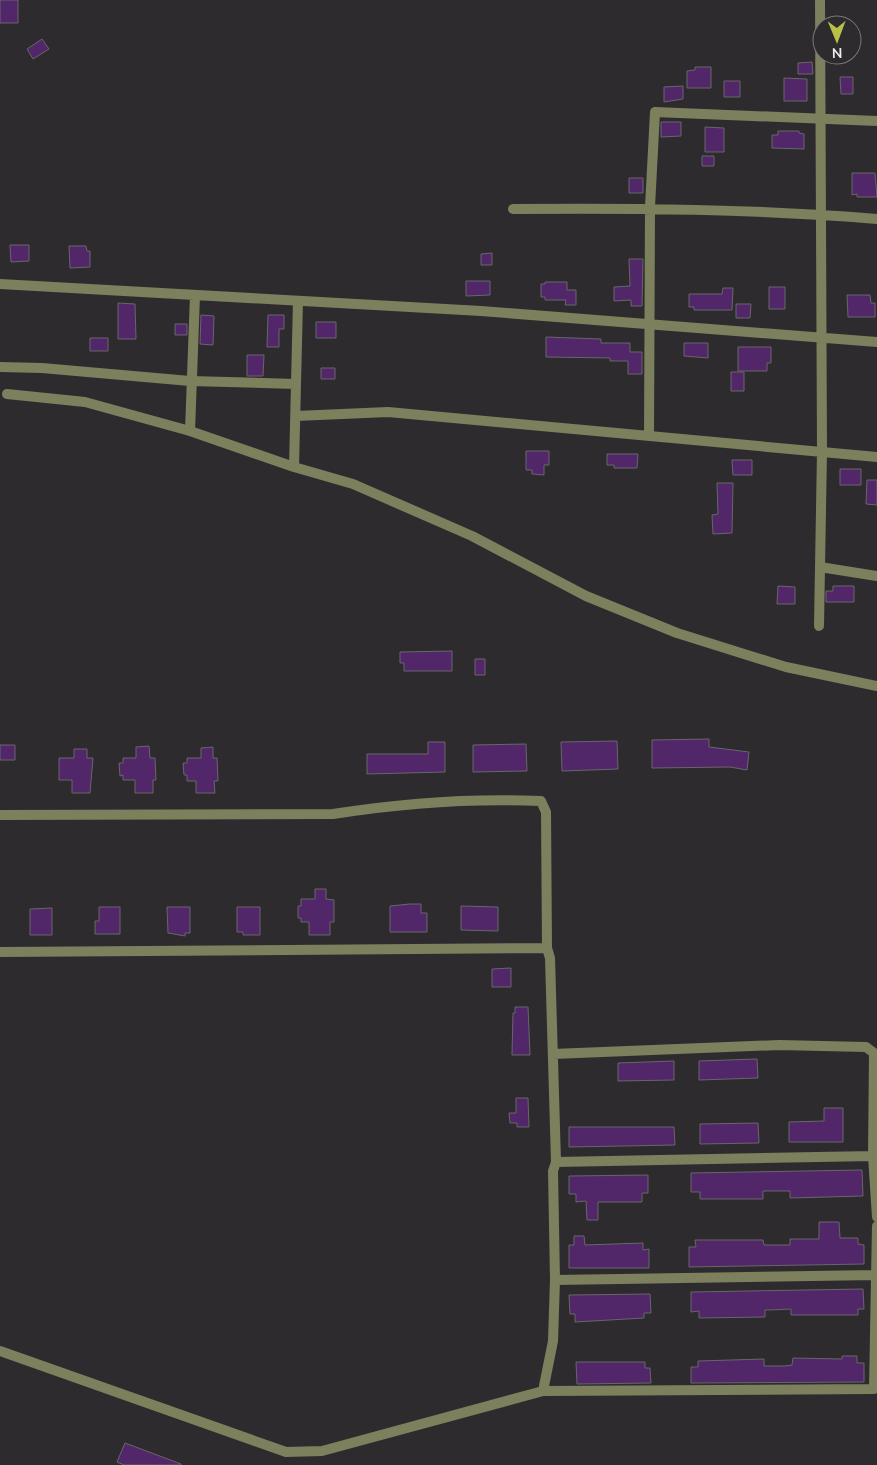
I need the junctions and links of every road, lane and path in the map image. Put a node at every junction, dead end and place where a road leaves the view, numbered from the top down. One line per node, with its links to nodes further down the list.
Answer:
1 (820, 0): 2 (street)
2 (822, 118): 3 (street); 4 (street); 6 (street)
3 (877, 121)
4 (650, 207): 5 (street); 6 (street); 11 (street)
5 (513, 209)
6 (822, 214): 7 (street); 12 (street)
7 (877, 219)
8 (0, 284): 9 (street)
9 (195, 295): 10 (street); 15 (street)
10 (298, 300): 11 (street); 16 (street)
11 (651, 324): 12 (street); 20 (street)
12 (820, 338): 13 (street); 21 (street)
13 (877, 342)
14 (0, 366): 15 (street)
15 (190, 380): 16 (street); 19 (street)
16 (296, 384): 18 (street)
17 (6, 394): 19 (street)
18 (296, 416): 20 (street); 23 (street)
19 (190, 431): 23 (street)
20 (649, 436): 21 (street)
21 (822, 451): 22 (street); 24 (street)
22 (877, 457)
23 (294, 467): 27 (street)
24 (820, 567): 25 (street); 26 (street)
25 (877, 576)
26 (819, 626)
27 (877, 686)
28 (0, 815): 29 (street)
29 (547, 948): 30 (street); 31 (street)
30 (0, 952)
31 (553, 1054): 32 (street); 33 (street)
32 (873, 1156): 33 (street); 34 (street)
33 (556, 1162): 37 (street)
34 (877, 1217)
35 (877, 1226): 36 (street)
36 (876, 1274): 37 (street); 39 (street)
37 (555, 1280): 39 (street)
38 (0, 1351): 39 (street)
39 (543, 1391)

